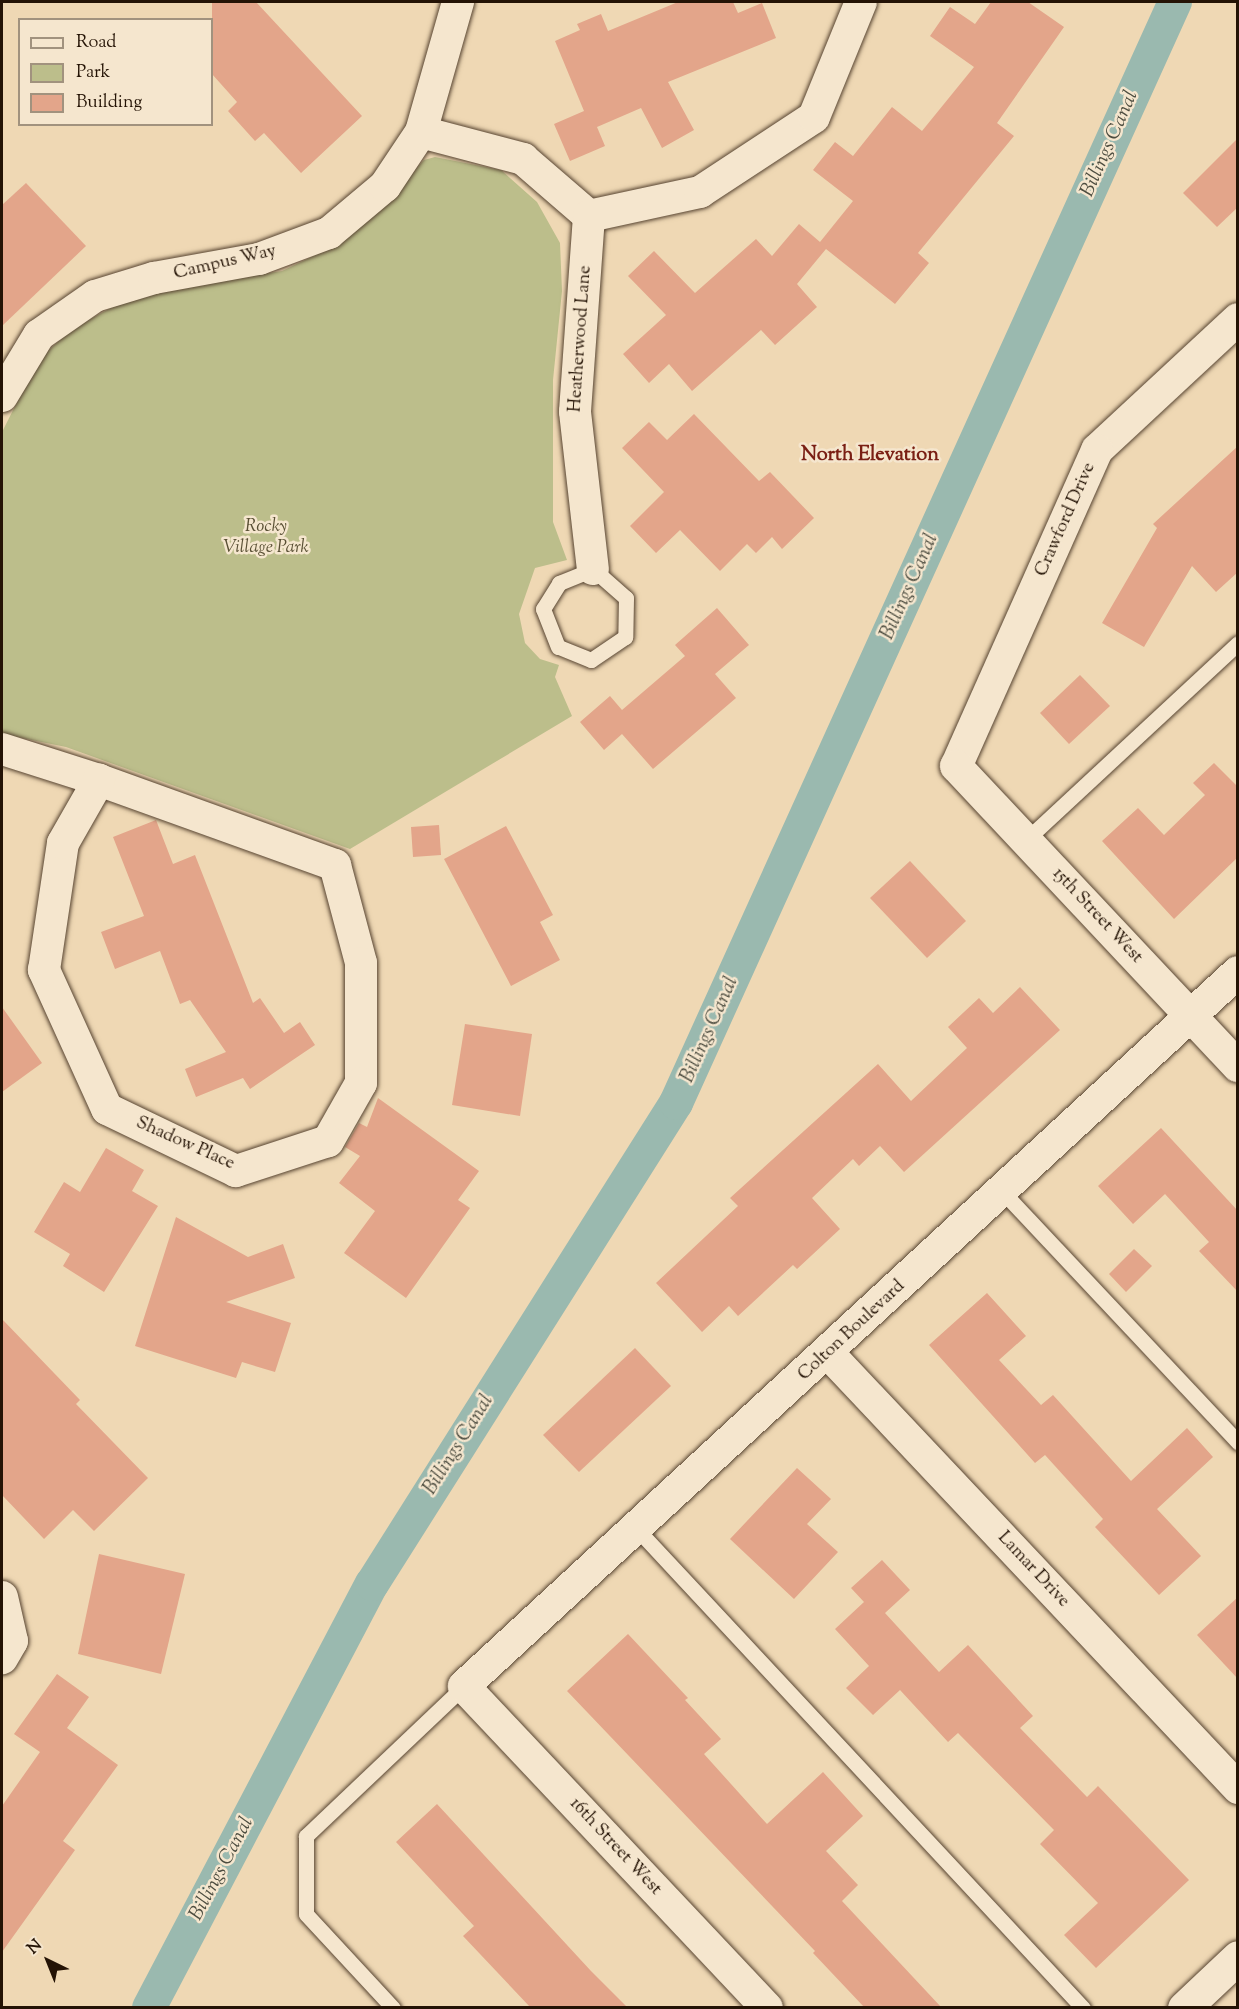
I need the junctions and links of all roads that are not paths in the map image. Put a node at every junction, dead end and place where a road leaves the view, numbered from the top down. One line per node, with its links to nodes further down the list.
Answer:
1 (458, 2): 3 (street, Campus Way)
2 (861, 2): 4 (street)
3 (422, 132): 4 (street); 6 (street, Campus Way)
4 (589, 216): 7 (street, Heatherwood Lane)
5 (1238, 319): 10 (street, Crawford Drive)
6 (2, 396)
7 (593, 569): 7 (lane)
8 (1238, 643): 12 (lane)
9 (2, 749): 11 (street, Shadow Place)
10 (956, 766): 12 (street, 15th Street West)
11 (99, 780): 11 (street, Shadow Place)
12 (1026, 840): 14 (street, 15th Street West)
13 (1238, 972): 14 (street, Colton Boulevard)
14 (1191, 1015): 15 (street, 15th Street West); 16 (street, Colton Boulevard)
15 (1238, 1066)
16 (1002, 1191): 17 (street, Colton Boulevard); 18 (lane)
17 (828, 1353): 19 (street, Colton Boulevard); 23 (street, Lamar Drive)
18 (1238, 1442)
19 (636, 1528): 22 (street, Colton Boulevard); 27 (lane)
20 (2, 1597): 21 (street)
21 (2, 1658)
22 (464, 1686): 25 (lane); 26 (street, 16th Street West)
23 (1238, 1788)
24 (1238, 1957): 28 (street)
25 (393, 2007)
26 (767, 2007)
27 (1083, 2007)
28 (1184, 2007)

